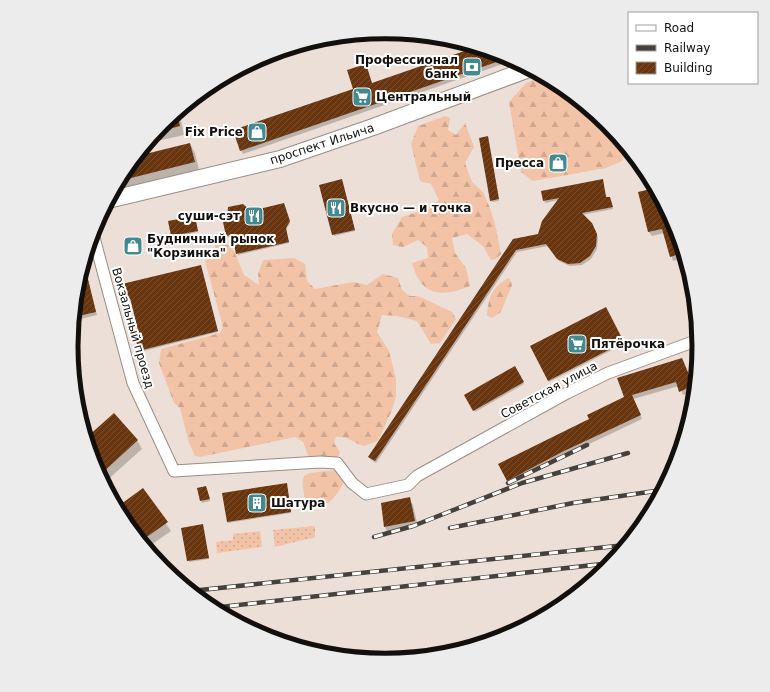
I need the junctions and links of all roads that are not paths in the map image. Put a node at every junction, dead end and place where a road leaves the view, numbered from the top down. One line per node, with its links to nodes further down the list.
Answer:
1 (522, 72): 2 (street, проспект Ильича)
2 (116, 198)
3 (95, 243): 5 (street, Вокзальный проезд)
4 (692, 342): 5 (street, Советская улица)
5 (174, 471)

